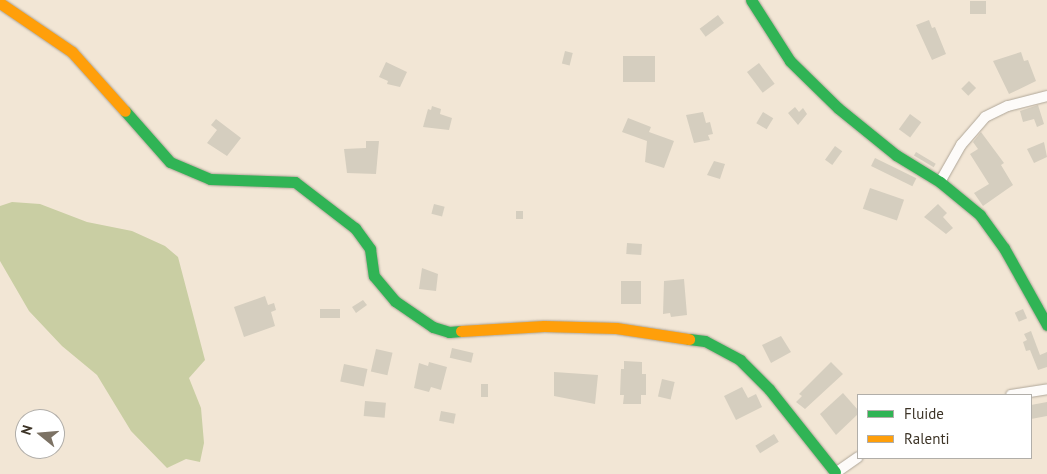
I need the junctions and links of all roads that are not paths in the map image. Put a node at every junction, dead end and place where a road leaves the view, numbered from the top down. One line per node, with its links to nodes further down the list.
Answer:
1 (751, 0): 4 (street)
2 (0, 3): 9 (street)
3 (1047, 96): 4 (street)
4 (940, 182): 5 (street)
5 (1047, 325)
6 (1047, 389): 7 (street)
7 (1017, 394)
8 (857, 458): 9 (street)
9 (834, 473)

